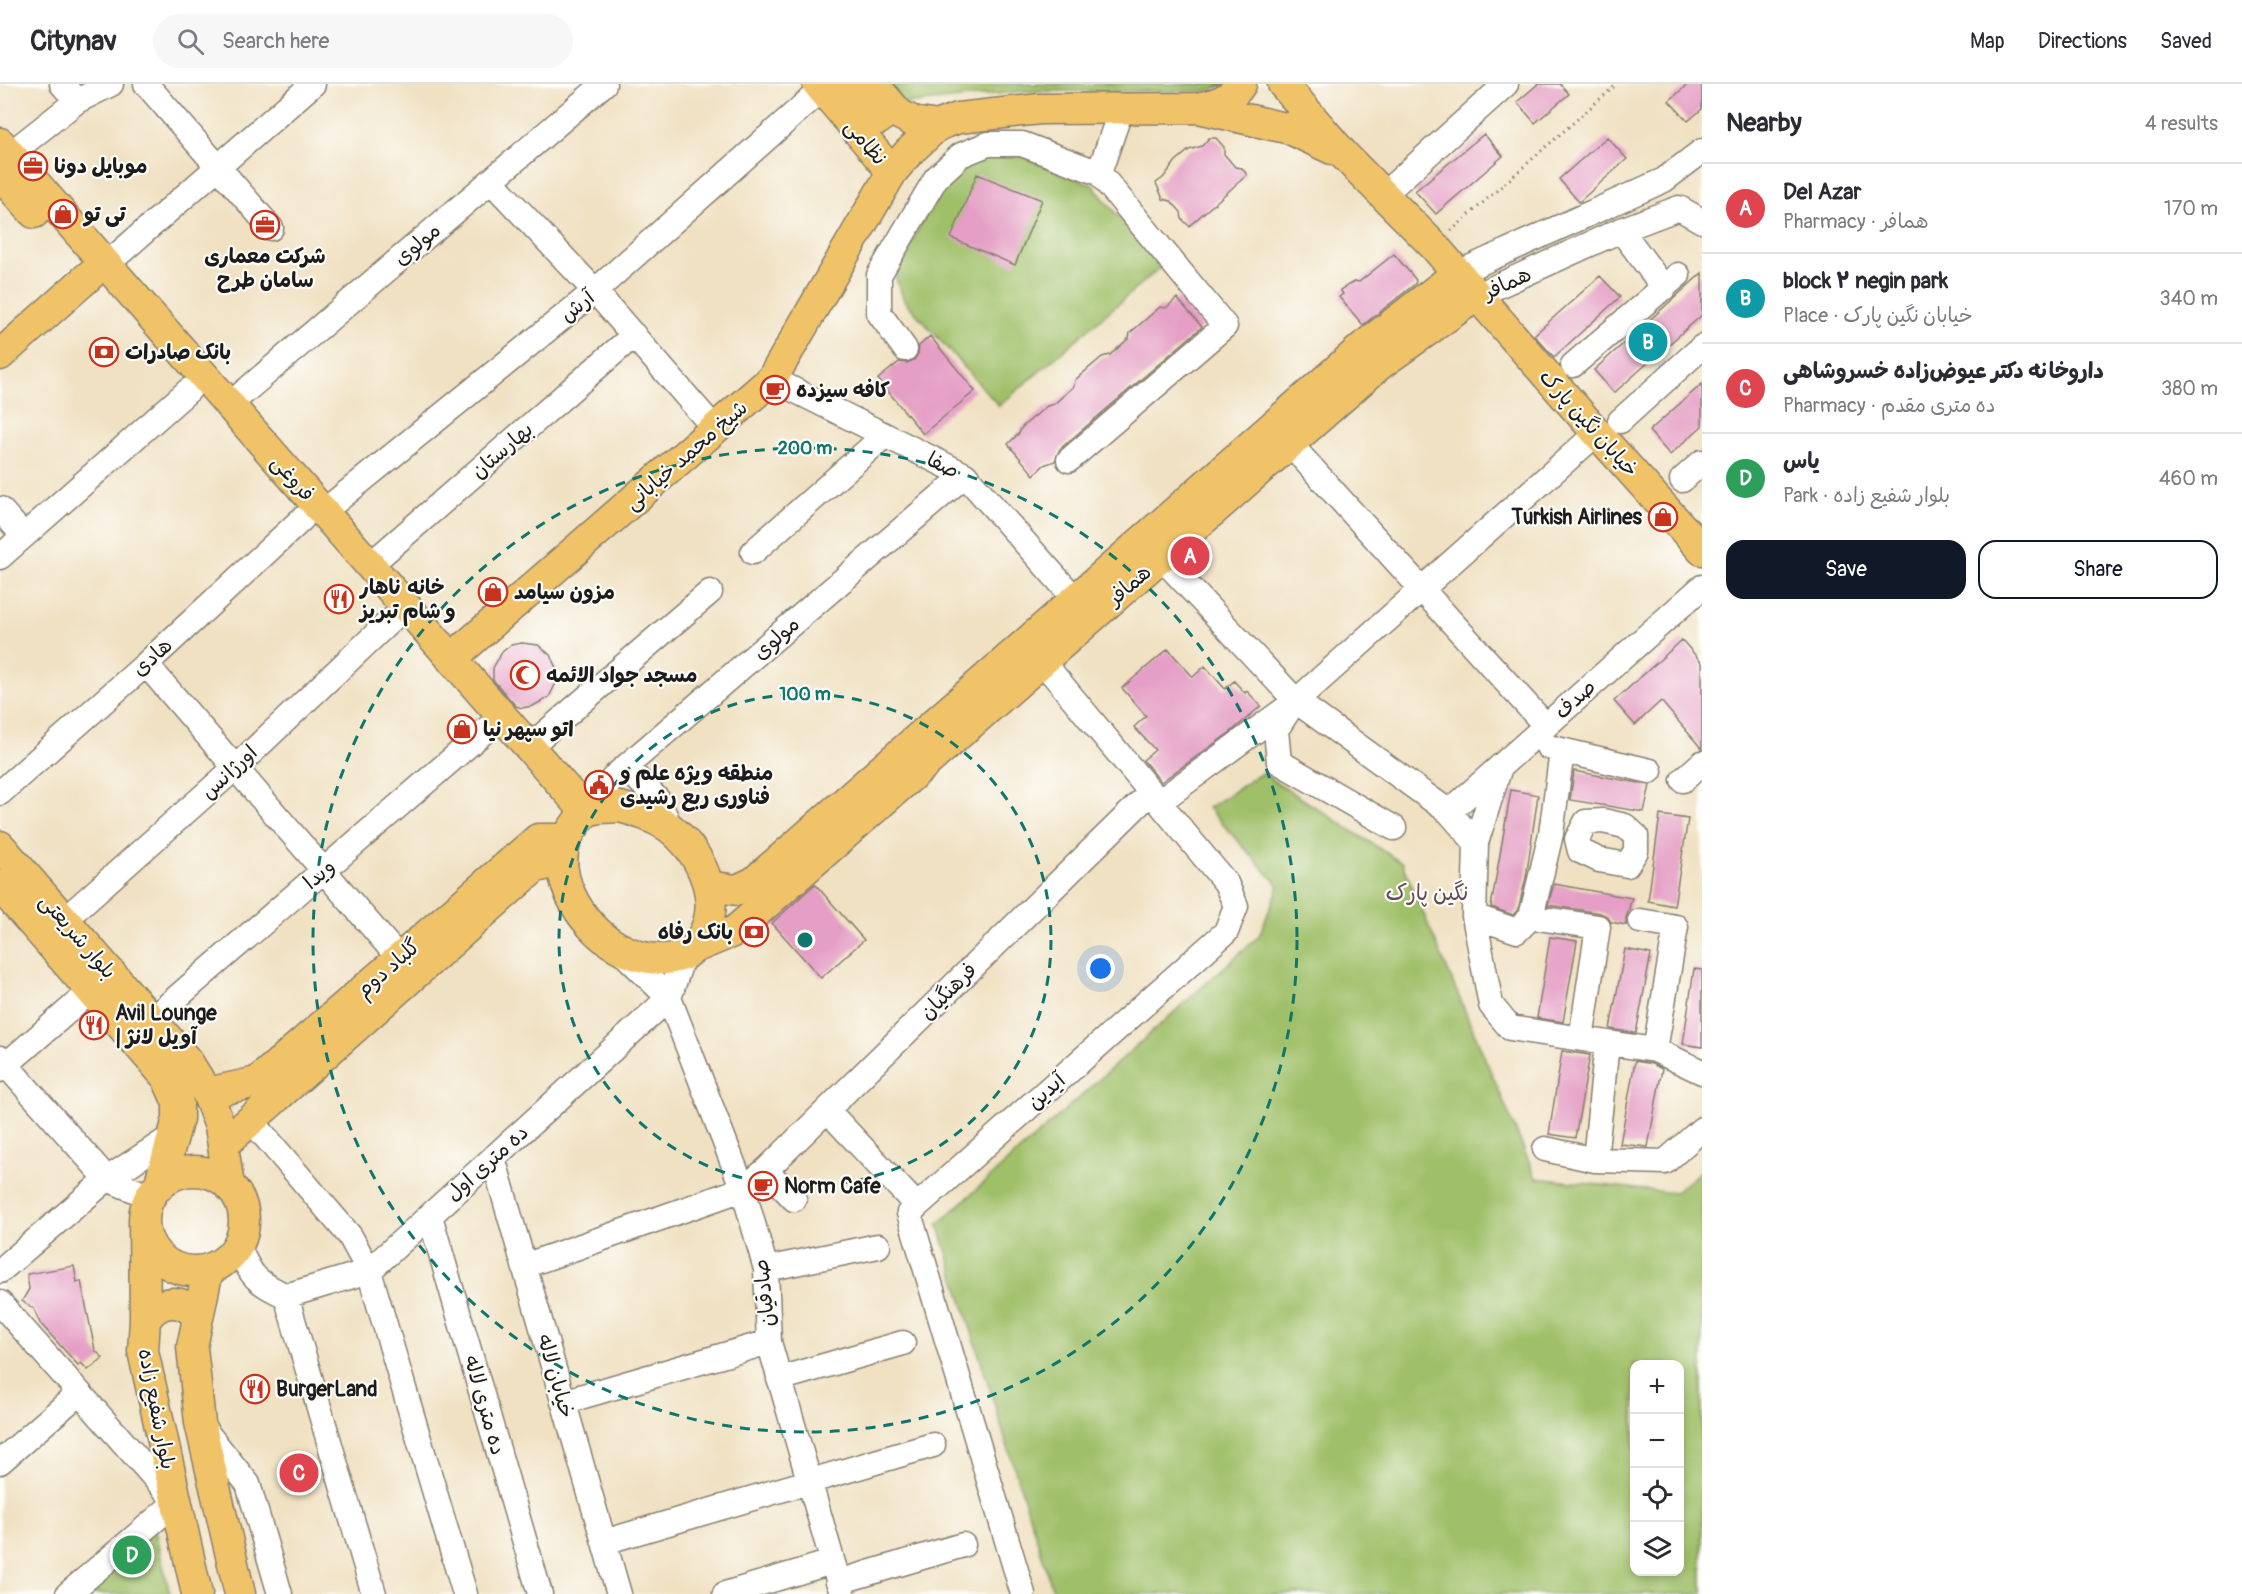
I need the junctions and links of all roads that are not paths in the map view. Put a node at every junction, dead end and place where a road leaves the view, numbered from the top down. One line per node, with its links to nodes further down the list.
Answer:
1 (111, 84): 10 (street)
2 (146, 84): 18 (street)
3 (313, 84): 18 (street)
4 (602, 84): 20 (street, مولوی)
5 (873, 84): 13 (main road)
6 (1241, 84): 12 (main road)
7 (1283, 84): 15 (main road)
8 (1506, 84): 21 (street)
9 (828, 85): 17 (main road, نظامی); 27 (street, آرش)
10 (70, 92): 16 (street)
11 (1122, 107): 12 (main road); 13 (main road); 19 (street)
12 (1198, 108): 15 (main road)
13 (937, 126): 17 (main road, شیخ محمد خیابانی)
14 (1702, 151): 26 (street, همافر)
15 (1343, 154): 21 (main road, خیابان نگین پارک)
16 (3, 158): 25 (main road, فروغى)
17 (900, 162): 34 (main road, شیخ محمد خیابانی)
18 (218, 166): 23 (street); 25 (street)
19 (1099, 173): 31 (street); 41 (street)
20 (491, 181): 27 (street); 36 (street, مولوی)
21 (1384, 194): 26 (main road, خیابان نگین پارک)
22 (1702, 221): 24 (street, همافر)
23 (272, 228)
24 (1621, 230): 28 (street, همافر); 33 (street)
25 (98, 271): 32 (main road); 35 (main road, فروغى); 36 (main road, فروغى)
26 (1458, 273): 28 (main road, خیابان نگین پارک); 39 (main road, همافر)
27 (595, 291): 29 (street); 46 (street, آرش)
28 (1476, 297): 37 (main road, خیابان نگین پارک); 39 (main road, همافر)
29 (634, 335): 38 (street); 52 (street, بهارستان)
30 (1702, 347): 37 (street)
31 (905, 349)
32 (0, 355)
33 (1573, 365)
34 (772, 379): 38 (main road, شیخ محمد خیابانی); 40 (street, صفا)
35 (189, 390): 46 (main road, فروغى); 47 (street)
36 (229, 405): 46 (main road, فروغى)
37 (1608, 427): 48 (main road, خیابان نگین پارک); 54 (street)
38 (715, 429): 58 (main road, شیخ محمد خیابانی)
39 (1282, 435): 51 (main road, همافر); 54 (street); 56 (main road, همافر)
40 (884, 436): 43 (street, صفا); 49 (street)
41 (1069, 460)
42 (1702, 462): 44 (street)
43 (965, 475): 56 (street, صفا); 67 (street, مولوی)
44 (1682, 480)
45 (0, 509): 47 (street)
46 (312, 515): 52 (main road, فروغى); 57 (main road, فروغى); 60 (street, هادی)
47 (24, 536): 50 (street)
48 (1702, 549)
49 (753, 552)
50 (0, 557)
51 (1161, 557): 59 (main road, همافر); 61 (street)
52 (370, 565): 58 (main road, فروغى)
53 (1702, 587): 63 (street, صدف)
54 (1422, 589): 61 (street); 63 (street)
55 (710, 592): 64 (street)
56 (1075, 599): 75 (main road, همافر)
57 (391, 620): 62 (main road, فروغى); 69 (street, اورژانس)
58 (451, 658): 64 (main road, فروغى)
59 (1042, 661): 73 (street, آیدین); 75 (main road, همافر)
60 (146, 664): 69 (street); 72 (street, هادی)
61 (1296, 700): 73 (street, فرهنگیان); 74 (street); 76 (street)
62 (487, 729): 78 (main road, فروغى); 83 (street, ویدا)
63 (1537, 734): 65 (street); 68 (street, صدف)
64 (529, 747): 78 (main road, فروغى)
65 (1562, 751): 70 (street); 79 (street)
66 (1702, 763): 71 (street)
67 (626, 767): 77 (street); 78 (street, مولوی)
68 (1500, 767): 74 (street, صدف); 81 (street)
69 (235, 768): 83 (street); 88 (street, اورژانس)
70 (1650, 771)
71 (1683, 780)
72 (0, 793)
73 (1155, 797): 103 (street, فرهنگیان); 117 (street, آیدین)
74 (1449, 812): 81 (street)
75 (849, 814): 84 (main road, همافر); 91 (main road, همافر)
76 (1394, 828)
77 (671, 829): 78 (main road); 84 (main road)
78 (577, 830): 90 (main road); 92 (main road, گلباد دوم)
79 (1551, 834): 80 (street); 87 (street)
80 (1577, 839)
81 (1476, 843): 86 (street)
82 (0, 846): 88 (main road, بلوار شریعتى)
83 (324, 870): 92 (street); 95 (street, ویدا)
84 (708, 886): 91 (main road)
85 (5, 901): 93 (main road, بلوار شریعتى)
86 (1474, 916): 87 (street); 96 (street)
87 (1531, 917): 96 (street)
88 (64, 920): 95 (main road, بلوار شریعتى)
89 (1640, 921): 99 (street)
90 (617, 947): 91 (main road); 94 (street)
91 (690, 951): 94 (street)
92 (407, 967): 98 (main road, گلباد دوم)
93 (91, 991): 100 (street); 106 (main road, بلوار شریعتى)
94 (669, 998): 109 (street, ده متری اول); 114 (street, صادقیان)
95 (152, 1019): 102 (main road, بلوار شریعتى)
96 (1581, 1039): 97 (street)
97 (1607, 1043): 99 (street); 110 (street)
98 (317, 1047): 102 (main road, گلباد دوم); 104 (main road, گلباد دوم)
99 (1655, 1050): 101 (street)
100 (2, 1064): 112 (street)
101 (1702, 1072)
102 (207, 1093): 107 (main road, بلوار شریعتى)
103 (827, 1110): 111 (street, فرهنگیان); 117 (street)
104 (251, 1120): 107 (main road, گلباد دوم); 125 (street)
105 (1702, 1129): 110 (street)
106 (174, 1135): 112 (street); 116 (main road, بلوار شریعتى)
107 (224, 1145): 113 (main road, بلوار شریعتى)
108 (1545, 1149): 110 (street)
109 (493, 1158): 118 (street, ده متری اول); 121 (street, خیابان لاله)
110 (1595, 1160)
111 (766, 1170): 114 (street, فرهنگیان); 115 (street)
112 (107, 1179): 116 (street); 124 (street)
113 (230, 1186): 116 (main road); 119 (main road)
114 (743, 1189): 121 (street); 122 (street, صادقیان)
115 (794, 1199)
116 (151, 1202): 123 (main road); 129 (main road, بلوار شفیع زاده)
117 (917, 1206): 152 (street)
118 (430, 1216): 125 (street, ده متری اول); 149 (street, ده متری لاله)
119 (238, 1246): 123 (main road); 126 (street)
120 (878, 1246): 122 (street)
121 (524, 1266): 134 (street, خیابان لاله)
122 (766, 1269): 130 (street, صادقیان)
123 (208, 1270): 128 (main road, بلوار شفیع زاده)
124 (0, 1271)
125 (369, 1271): 126 (street, ده متری اول); 148 (street)
126 (286, 1296): 147 (street)
127 (0, 1303): 133 (street)
128 (198, 1317): 129 (main road); 135 (main road, بلوار شفیع زاده)
129 (145, 1320): 139 (main road, بلوار شفیع زاده)
130 (769, 1342): 132 (street, صادقیان); 134 (street)
131 (903, 1343): 132 (street)
132 (779, 1379): 138 (street, صادقیان)
133 (79, 1393): 137 (street); 139 (street)
134 (563, 1402): 140 (street, خیابان لاله)
135 (200, 1424): 145 (main road, بلوار شفیع زاده); 146 (street)
136 (933, 1445): 138 (street)
137 (0, 1462)
138 (809, 1482): 140 (street); 142 (street, صادقیان)
139 (176, 1502): 143 (street); 144 (main road, بلوار شفیع زاده)
140 (604, 1542): 150 (street, خیابان لاله)
141 (963, 1545): 142 (street)
142 (837, 1579): 151 (street)
143 (68, 1594)
144 (197, 1594)
145 (240, 1594)
146 (280, 1594)
147 (374, 1594)
148 (465, 1594)
149 (540, 1594)
150 (619, 1594)
151 (725, 1594)
152 (1023, 1594)

